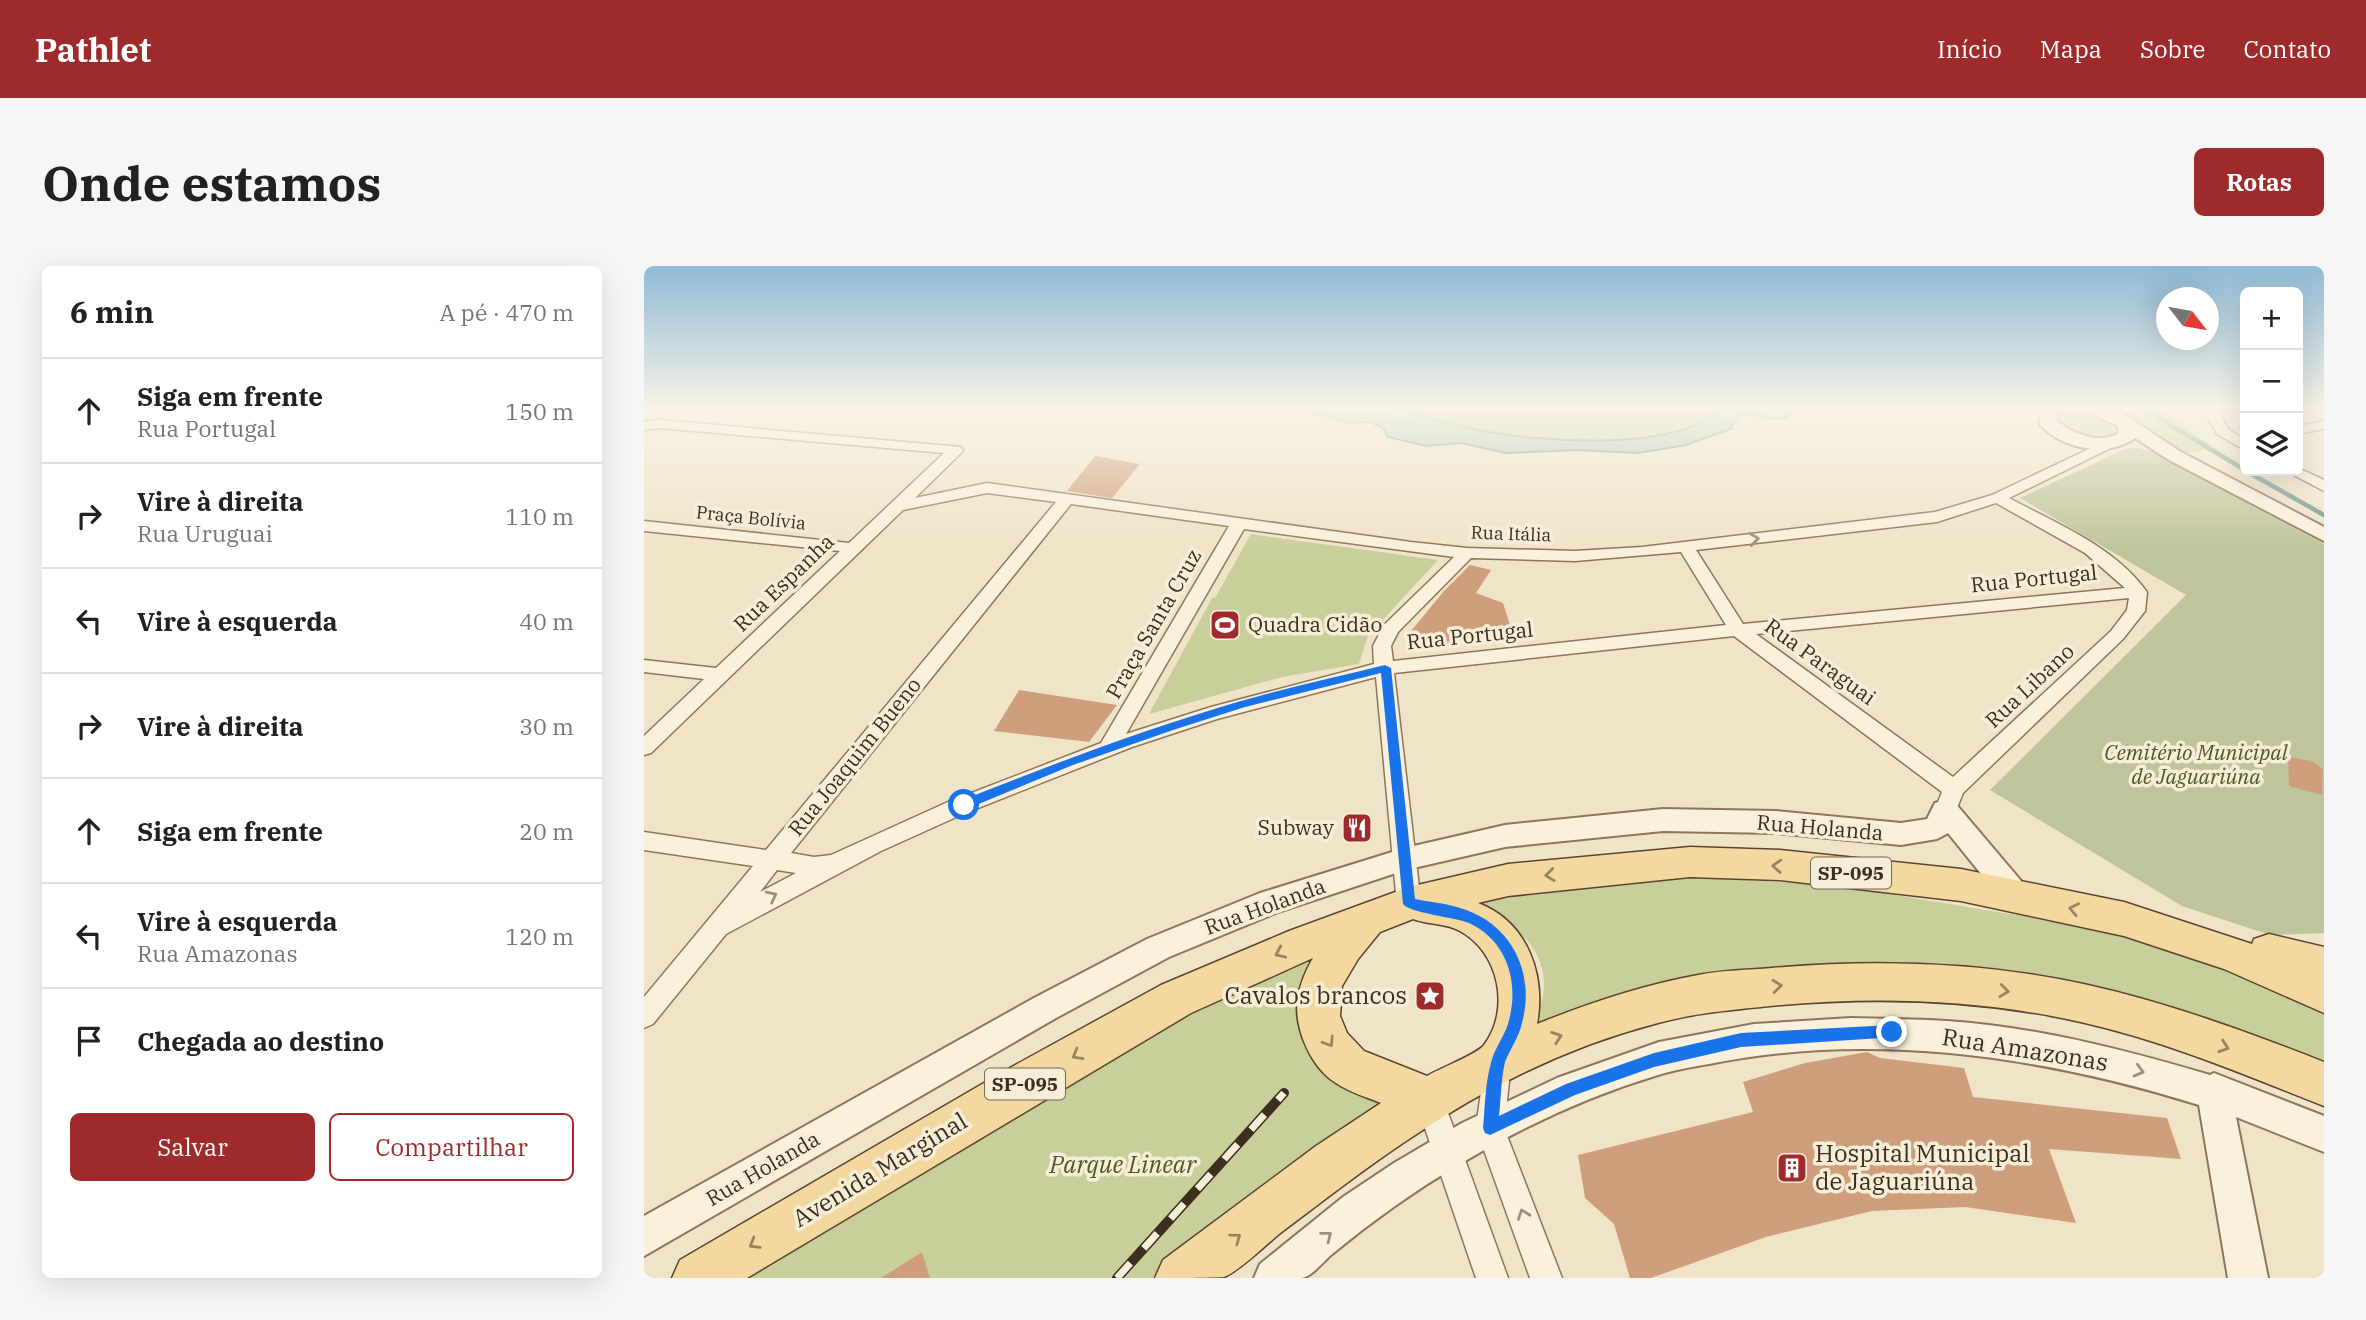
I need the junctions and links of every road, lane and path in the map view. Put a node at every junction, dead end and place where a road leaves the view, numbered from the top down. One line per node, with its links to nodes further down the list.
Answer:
1 (949, 456): 8 (street, Rua Espanha)
2 (2081, 456): 6 (street, Rua Itália)
3 (2175, 456): 11 (street)
4 (2303, 476): 5 (street)
5 (2324, 486)
6 (1997, 498): 12 (street, Rua Itália, one-way to 6); 15 (street)
7 (1067, 499): 8 (street, Rua Itália); 9 (street, Rua Itália); 24 (street, Rua Joaquim Bueno)
8 (897, 506): 13 (street, Rua Espanha)
9 (1239, 523): 14 (street, Rua Itália); 21 (street, Praça Santa Cruz)
10 (644, 526): 13 (street, Praça Bolívia)
11 (2324, 535)
12 (1686, 547): 14 (street, Rua Itália); 16 (street, Rua Paraguai)
13 (854, 548): 19 (street, Rua Espanha)
14 (1466, 552): 18 (street)
15 (2138, 592): 16 (street, Rua Portugal); 22 (street, Rua Libano)
16 (1738, 630): 18 (street, Rua Portugal); 22 (street, Rua Paraguai)
17 (644, 666): 19 (street)
18 (1385, 668): 21 (street, Rua Portugal); 25 (street)
19 (720, 675): 20 (street, Rua Espanha)
20 (644, 748)
21 (1108, 748): 26 (street, Rua Portugal)
22 (1945, 809): 25 (street, Rua Holanda); 27 (street); 28 (street)
23 (644, 841): 24 (street)
24 (771, 859): 26 (street); 32 (street, Rua Joaquim Bueno)
25 (1405, 859): 29 (street); 43 (street, Rua Holanda)
26 (839, 862): 32 (street, Rua Portugal, one-way to 26)
27 (1961, 885): 28 (main road, SP-095); 29 (main road, SP-095, one-way to 29)
28 (2017, 897): 31 (main road, SP-095, one-way to 28)
29 (1409, 904): 30 (main road, SP-095); 36 (main road)
30 (1367, 919): 39 (main road, one-way to 39); 44 (main road, Avenida Marginal / SP-095, one-way to 44)
31 (2124, 919): 33 (main road, SP-095); 34 (main road, SP-095)
32 (713, 929): 35 (street, Rua Joaquim Bueno)
33 (2324, 965)
34 (2324, 994)
35 (644, 1016)
36 (1498, 1063): 37 (main road, one-way to 37); 39 (main road); 40 (street)
37 (2324, 1084)
38 (2214, 1090): 40 (street, Rua Amazonas, one-way to 38); 41 (street, Rua Amazonas); 49 (street)
39 (1429, 1099): 42 (street); 45 (main road, one-way to 39)
40 (1490, 1128): 42 (street, Rua Amazonas); 48 (street, one-way to 40)
41 (2324, 1133)
42 (1449, 1153): 46 (street, Rua Amazonas, one-way to 42); 47 (street)
43 (644, 1237)
44 (698, 1278)
45 (1181, 1278)
46 (1274, 1278)
47 (1492, 1278)
48 (1546, 1278)
49 (2248, 1278)

